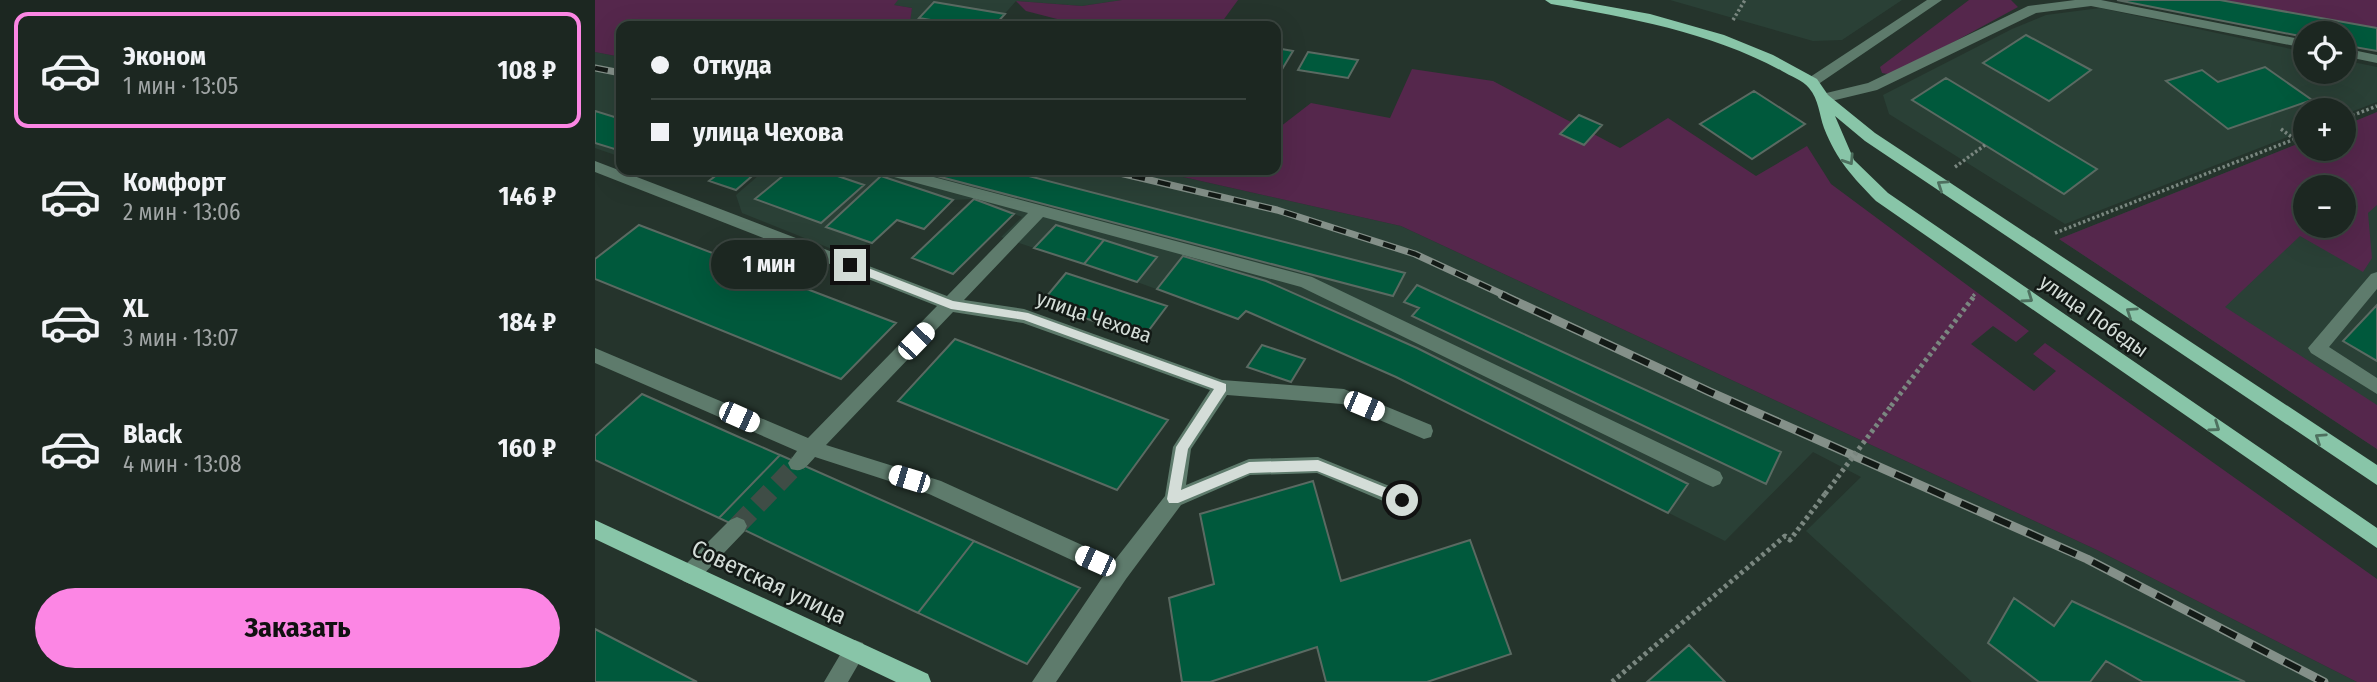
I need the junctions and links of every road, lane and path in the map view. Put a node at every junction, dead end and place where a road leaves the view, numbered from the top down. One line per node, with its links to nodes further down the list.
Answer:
1 (1551, 0): 8 (main road, улица Победы)
2 (1745, 0): 4 (path)
3 (1936, 0): 8 (street)
4 (1736, 16)
5 (2293, 42): 9 (street)
6 (2356, 55): 7 (street)
7 (2377, 59)
8 (1812, 82): 9 (main road, улица Победы)
9 (1823, 98): 31 (main road, улица Победы, one-way to 9); 37 (main road, улица Победы, one-way to 37)
10 (2377, 106): 11 (path)
11 (2356, 115)
12 (2281, 129): 13 (path)
13 (2293, 138)
14 (2293, 139): 22 (path)
15 (1985, 145): 16 (path)
16 (1964, 161)
17 (595, 166): 18 (street, улица Чехова)
18 (616, 174)
19 (618, 175): 25 (street, улица Чехова)
20 (906, 175): 21 (street)
21 (1039, 212): 25 (street); 32 (street)
22 (2052, 235)
23 (2377, 278): 28 (street)
24 (1976, 293): 44 (path, bridge)
25 (951, 305): 27 (street, улица Чехова); 30 (street)
26 (595, 355): 30 (street)
27 (1222, 387): 29 (street, улица Чехова); 33 (street)
28 (2377, 387)
29 (1424, 431)
30 (804, 455): 38 (street)
31 (2377, 476)
32 (1713, 478)
33 (1174, 499): 34 (street); 38 (street)
34 (1402, 500)
35 (737, 526): 39 (street)
36 (595, 529): 39 (main road, Советская улица)
37 (2377, 539)
38 (1119, 572): 43 (street)
39 (690, 574): 40 (main road, Советская улица)
40 (855, 651): 41 (street); 42 (main road, Советская улица)
41 (835, 682)
42 (920, 682)
43 (1043, 682)
44 (1612, 682)

